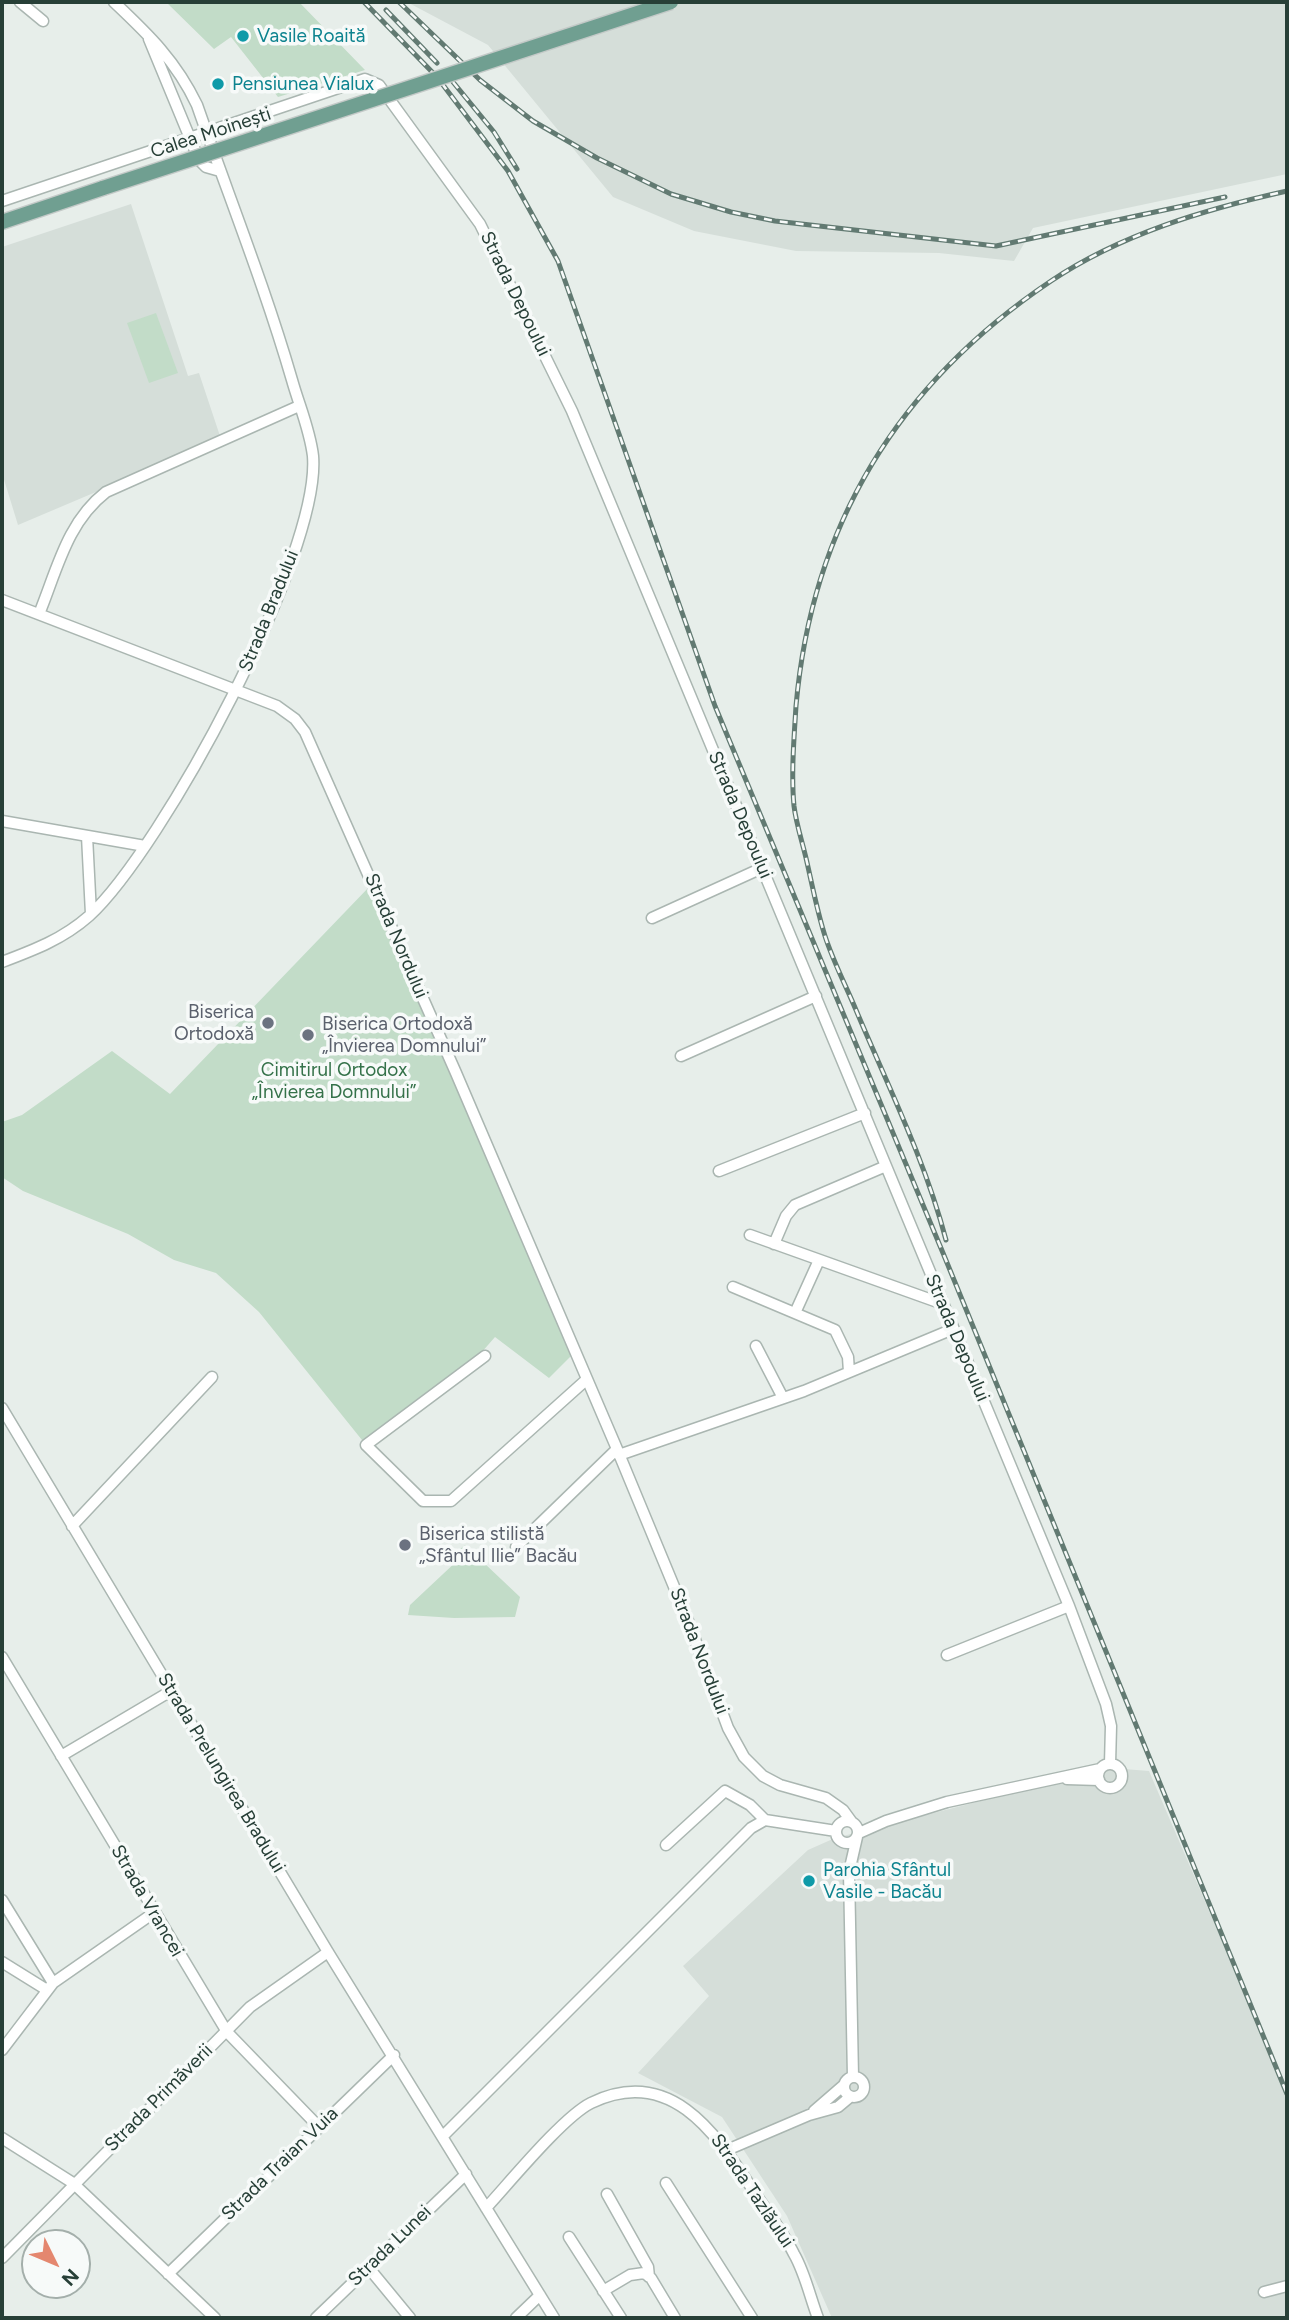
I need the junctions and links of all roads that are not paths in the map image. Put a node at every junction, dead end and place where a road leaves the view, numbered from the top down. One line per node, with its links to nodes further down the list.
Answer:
1 (114, 2): 5 (street, Strada Bradului)
2 (671, 2): 10 (main road, Calea Moinești, bridge)
3 (27, 4): 4 (street)
4 (43, 21)
5 (147, 33): 6 (street, Strada Bradului); 7 (street)
6 (207, 134): 7 (street, Strada Depoului); 8 (street, Strada Bradului); 18 (street, Strada Depoului)
7 (191, 140): 8 (street); 9 (street, Strada Depoului)
8 (222, 175): 11 (street, Strada Bradului)
9 (2, 201)
10 (5, 221)
11 (299, 406): 13 (street); 14 (street, Strada Bradului)
12 (2, 600): 13 (street, Strada Nordului)
13 (39, 614): 14 (street, Strada Nordului)
14 (237, 690): 17 (street, Strada Bradului); 38 (street, Strada Nordului)
15 (2, 821): 16 (street)
16 (87, 836): 17 (street); 19 (street)
17 (145, 846): 19 (street, Strada Bradului)
18 (762, 867): 20 (street); 22 (street, Strada Depoului)
19 (92, 914): 21 (street, Strada Bradului)
20 (652, 918)
21 (2, 962)
22 (816, 996): 23 (street); 24 (street, Strada Depoului)
23 (681, 1056)
24 (865, 1112): 25 (street, Strada Depoului); 26 (street)
25 (886, 1166): 28 (street); 31 (street, Strada Depoului)
26 (719, 1171)
27 (750, 1235): 28 (street)
28 (774, 1244): 29 (street)
29 (819, 1260): 31 (street); 32 (street)
30 (733, 1287): 32 (street)
31 (943, 1304): 33 (street, Strada Depoului)
32 (795, 1313): 36 (street)
33 (953, 1329): 36 (street); 44 (street, Strada Depoului)
34 (756, 1346): 39 (street)
35 (485, 1356): 38 (street)
36 (849, 1372): 39 (street)
37 (212, 1377): 42 (street)
38 (586, 1380): 41 (street, Strada Nordului)
39 (783, 1398): 41 (street)
40 (2, 1409): 42 (street, Strada Prelungirea Bradului)
41 (618, 1452): 43 (street); 50 (street, Strada Nordului)
42 (72, 1526): 47 (street, Strada Prelungirea Bradului)
43 (516, 1547)
44 (1069, 1606): 45 (street); 50 (street, Strada Depoului)
45 (947, 1655)
46 (2, 1657): 48 (street, Strada Vrancei)
47 (171, 1691): 48 (street); 55 (street, Strada Prelungirea Bradului)
48 (61, 1756): 54 (street, Strada Vrancei)
49 (765, 1820): 50 (street); 51 (street); 66 (street)
50 (849, 1830): 52 (street); 52 (street)
51 (666, 1845)
52 (849, 1872): 61 (street)
53 (2, 1900): 57 (street)
54 (155, 1913): 57 (street); 58 (street, Strada Vrancei)
55 (328, 1952): 58 (street, Strada Primăverii); 60 (street, Strada Prelungirea Bradului)
56 (2, 1962): 57 (street)
57 (50, 1987): 59 (street)
58 (227, 2032): 65 (street, Strada Vrancei); 70 (street, Strada Primăverii)
59 (2, 2050)
60 (394, 2055): 65 (street, Strada Traian Vuia); 66 (street, Strada Prelungirea Bradului)
61 (853, 2077): 62 (street); 63 (street)
62 (844, 2085): 63 (street); 64 (street)
63 (850, 2097): 64 (street)
64 (809, 2115): 68 (street)
65 (317, 2126): 77 (street, Strada Traian Vuia)
66 (443, 2136): 69 (street, Strada Prelungirea Bradului)
67 (2, 2138): 70 (street)
68 (727, 2150): 73 (street, Strada Tazlăului); 91 (street, Strada Tazlăului)
69 (466, 2174): 73 (street, Strada Prelungirea Bradului); 76 (street, Strada Lunei)
70 (73, 2183): 75 (street, Strada Primăverii); 77 (street)
71 (666, 2183): 90 (street)
72 (607, 2194): 78 (street)
73 (486, 2208): 82 (street, Strada Prelungirea Bradului)
74 (569, 2237): 80 (street)
75 (2, 2258)
76 (368, 2267): 84 (street, Strada Lunei); 85 (street)
77 (169, 2274): 83 (street)
78 (649, 2277): 80 (street); 89 (street)
79 (1287, 2286): 81 (street)
80 (603, 2291): 88 (street)
81 (1264, 2292)
82 (540, 2295): 86 (street); 87 (street, Strada Prelungirea Bradului)
83 (215, 2318)
84 (316, 2318)
85 (410, 2318)
86 (516, 2318)
87 (554, 2318)
88 (621, 2318)
89 (676, 2318)
90 (752, 2318)
91 (818, 2318)

